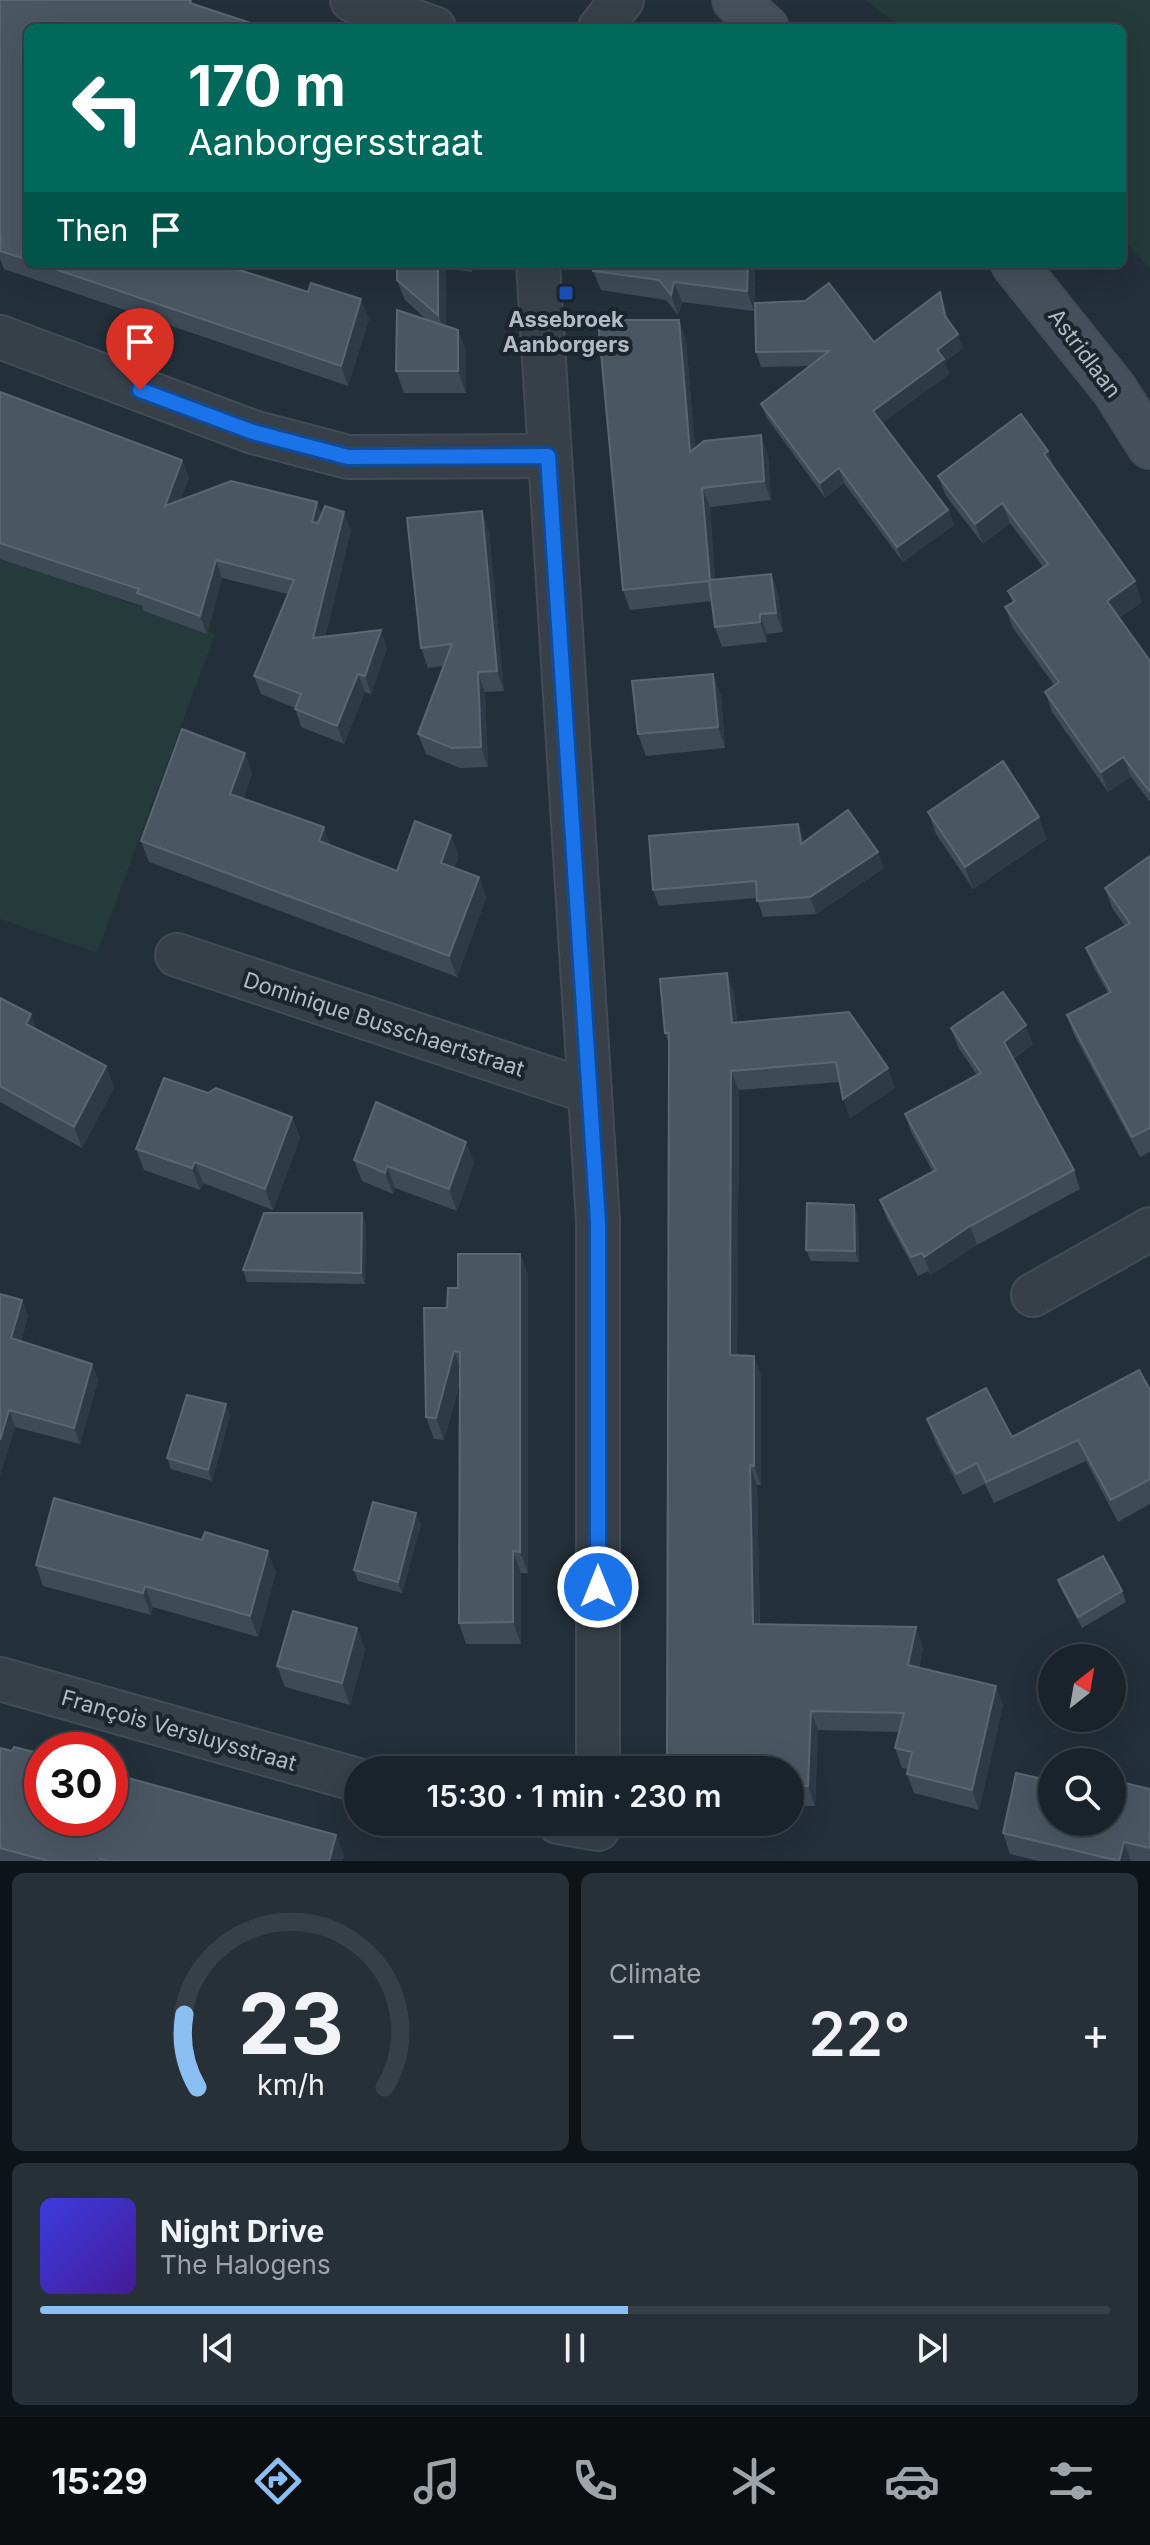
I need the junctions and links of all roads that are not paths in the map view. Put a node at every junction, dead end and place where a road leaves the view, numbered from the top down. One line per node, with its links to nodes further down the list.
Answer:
1 (352, 0): 4 (street)
2 (622, 0): 5 (street)
3 (735, 0): 6 (main road)
4 (422, 24)
5 (603, 24)
6 (762, 24)
7 (538, 268): 11 (street)
8 (1017, 268): 10 (main road, Astridlaan)
9 (0, 337): 11 (street)
10 (1150, 446)
11 (548, 456): 13 (street)
12 (177, 955): 13 (street, Dominique Busschaertstraat)
13 (590, 1092): 17 (street)
14 (1150, 1229): 15 (street)
15 (1033, 1295)
16 (0, 1679): 18 (street, François Versluysstraat)
17 (598, 1756)
18 (344, 1776)

